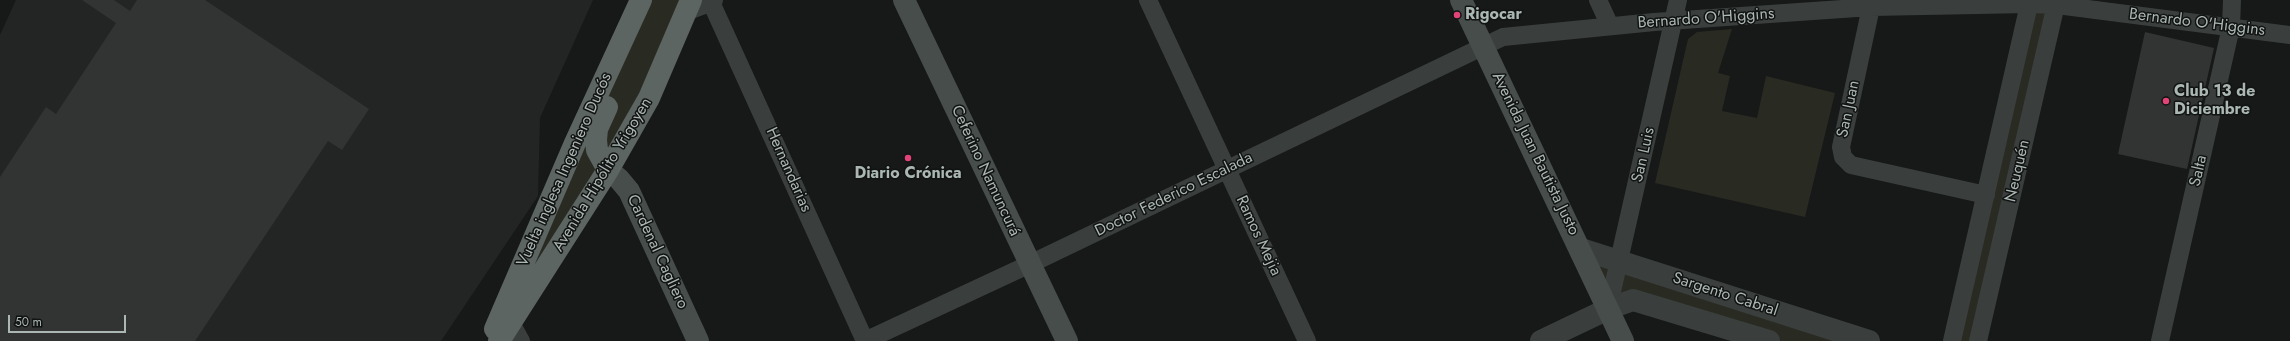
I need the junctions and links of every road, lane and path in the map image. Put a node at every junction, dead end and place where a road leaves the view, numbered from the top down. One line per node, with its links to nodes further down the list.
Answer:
1 (640, 0): 27 (highway, Vuelta inglesa Ingeniero Ducós)
2 (655, 0): 20 (highway)
3 (711, 0): 12 (street); 31 (street, Hernandarias)
4 (904, 0): 25 (main road, Ceferino Namuncurá)
5 (1148, 0): 21 (street, Ramos Mejia)
6 (1461, 0): 19 (main road, Avenida Juan Bautista Justo)
7 (1598, 0): 16 (street)
8 (1678, 0): 15 (street, San Luis)
9 (2232, 0): 17 (street, Salta)
10 (2030, 2): 11 (street, Bernardo O'Higgins); 14 (street, Bernardo O'Higgins); 22 (street, Neuquén)
11 (2057, 3): 17 (street, Bernardo O'Higgins); 39 (street, Neuquén)
12 (690, 4): 20 (highway, Avenida Hipólito Yrigoyen)
13 (1854, 4): 14 (street, Bernardo O'Higgins); 15 (street, Bernardo O'Higgins)
14 (1871, 7): 22 (street, San Juan)
15 (1675, 20): 16 (street, Bernardo O'Higgins); 24 (street, San Luis)
16 (1610, 26): 19 (street, Bernardo O'Higgins)
17 (2231, 27): 18 (street, Bernardo O'Higgins); 40 (street, Salta)
18 (2290, 35)
19 (1483, 47): 21 (street, Doctor Federico Escalada); 23 (main road, Avenida Juan Bautista Justo)
20 (608, 170): 27 (highway, Avenida Hipólito Yrigoyen); 30 (main road, Cardenal Cagliero)
21 (1227, 170): 25 (street, Doctor Federico Escalada); 33 (street, Ramos Mejia)
22 (1986, 195): 38 (street, Neuquén)
23 (1581, 249): 24 (street, Sargento Cabral); 26 (main road, Avenida Juan Bautista Justo)
24 (1619, 261): 26 (street, San Luis); 37 (street, Sargento Cabral)
25 (1030, 264): 31 (street, Doctor Federico Escalada); 32 (main road, Ceferino Namuncurá)
26 (1608, 309): 34 (street); 35 (main road, Avenida Juan Bautista Justo); 36 (street)
27 (512, 324): 28 (highway, Vuelta inglesa Ingeniero Ducós); 29 (highway, Avenida Hipólito Yrigoyen)
28 (490, 341)
29 (498, 341)
30 (698, 341)
31 (865, 341)
32 (1067, 341)
33 (1307, 341)
34 (1541, 341)
35 (1623, 341)
36 (1769, 341)
37 (1869, 341)
38 (1952, 341)
39 (1978, 341)
40 (2160, 341)

